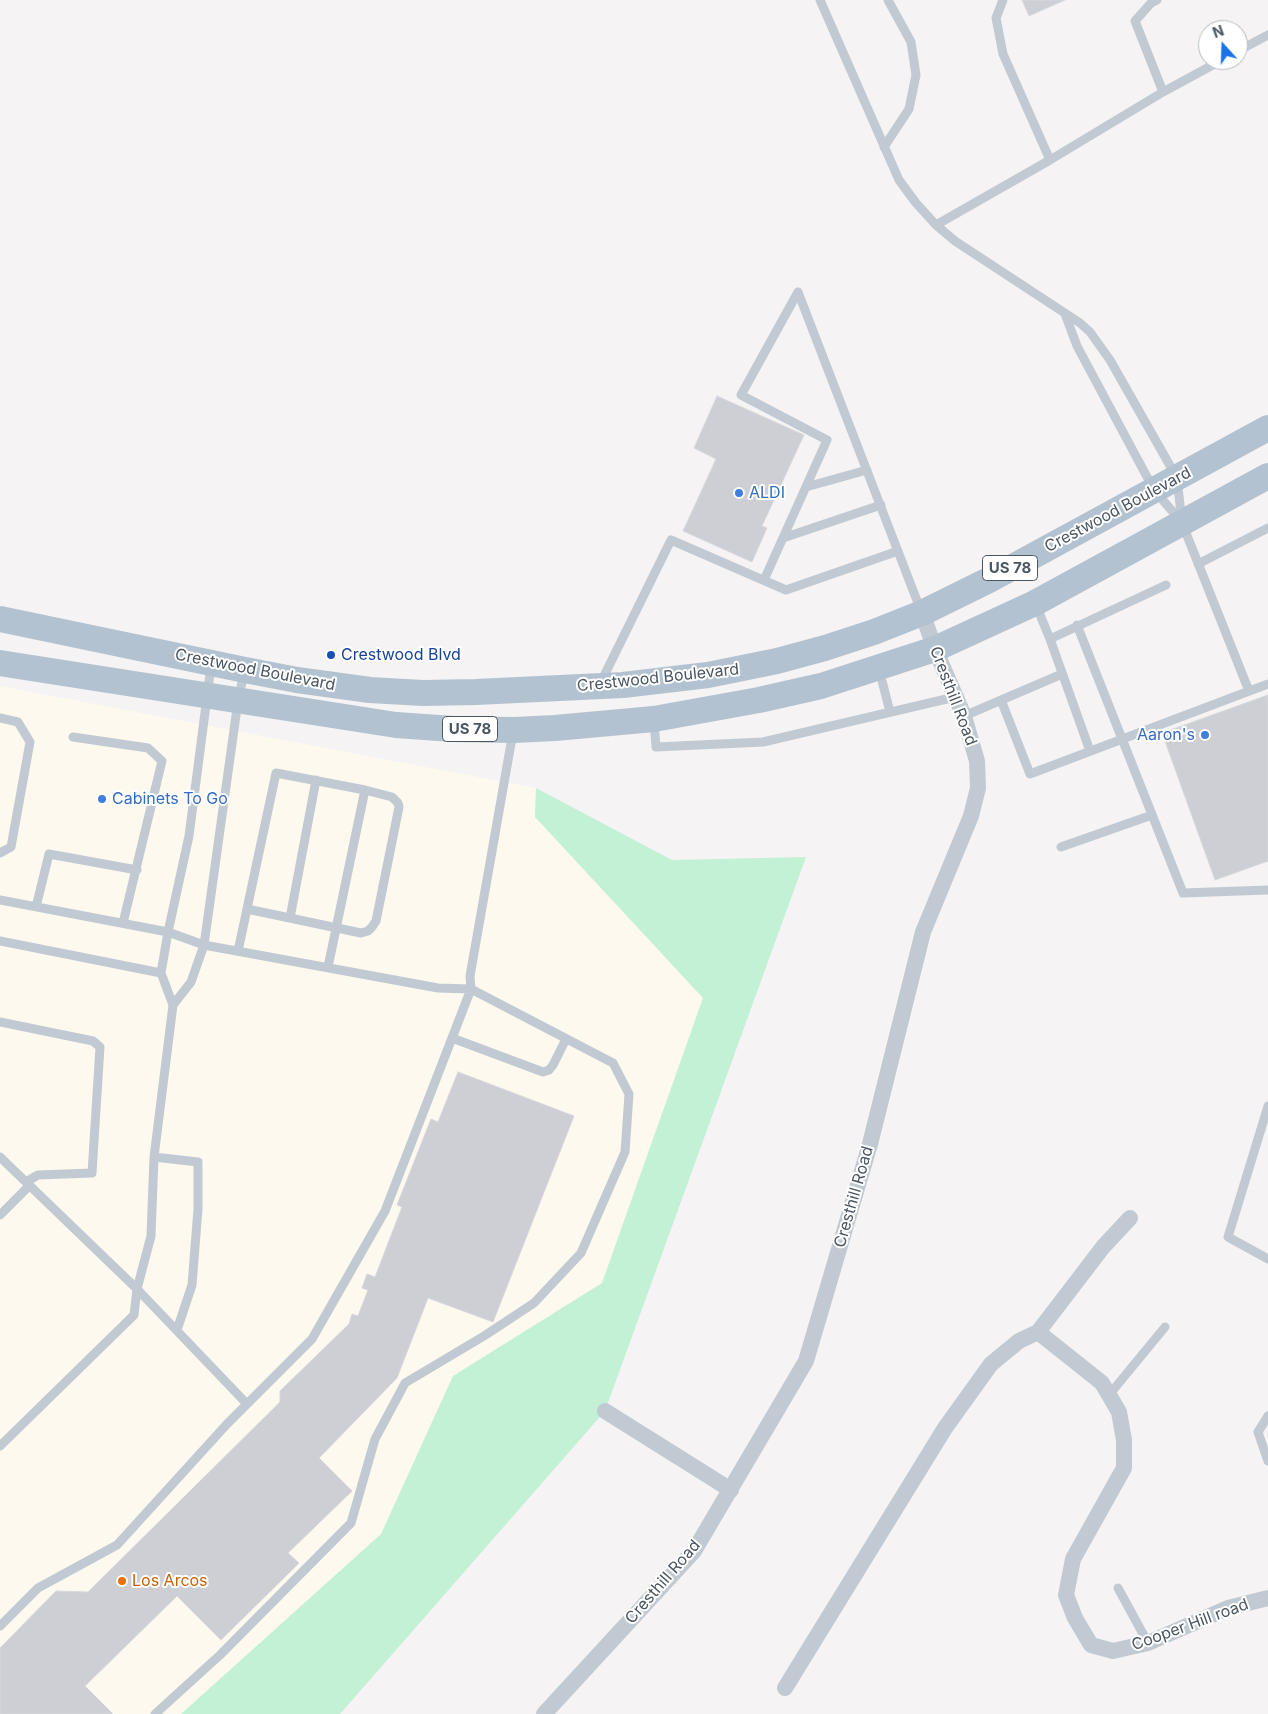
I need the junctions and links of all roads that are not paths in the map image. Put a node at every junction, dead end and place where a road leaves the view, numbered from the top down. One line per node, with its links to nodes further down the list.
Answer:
1 (820, 0): 9 (lane)
2 (888, 0): 9 (lane)
3 (1003, 0): 10 (lane)
4 (1157, 0): 8 (lane)
5 (1268, 35): 6 (lane)
6 (1248, 46)
7 (1204, 70): 8 (lane)
8 (1163, 92): 10 (lane)
9 (884, 147): 11 (lane)
10 (1050, 160): 11 (lane)
11 (936, 225): 12 (lane)
12 (1065, 314): 17 (lane); 19 (lane)
13 (1268, 428): 17 (main road, Crestwood Boulevard / US 78)
14 (1268, 464): 20 (main road)
15 (866, 470): 18 (lane); 18 (lane); 21 (lane)
16 (1268, 476): 20 (main road, Crestwood Boulevard / US 78)
17 (1177, 478): 19 (main road, Crestwood Boulevard / US 78); 22 (lane)
18 (806, 487): 24 (lane)
19 (1154, 490): 22 (lane); 30 (main road, Crestwood Boulevard / US 78)
20 (1215, 505): 22 (main road, Crestwood Boulevard / US 78)
21 (881, 506): 24 (lane); 25 (lane)
22 (1182, 522): 26 (lane); 29 (main road, Crestwood Boulevard / US 78)
23 (1268, 528): 26 (lane)
24 (784, 538): 27 (lane)
25 (898, 551): 27 (lane); 30 (lane)
26 (1198, 564): 43 (lane)
27 (764, 580): 42 (lane)
28 (1166, 585): 32 (lane)
29 (1035, 602): 33 (lane); 34 (main road, Crestwood Boulevard / US 78)
30 (922, 613): 34 (street, Cresthill Road); 40 (main road, Crestwood Boulevard / US 78)
31 (0, 618): 36 (main road, Crestwood Boulevard / US 78)
32 (1078, 626): 33 (lane); 54 (lane)
33 (1050, 639): 39 (lane)
34 (935, 649): 37 (main road, Crestwood Boulevard / US 78); 45 (street, Cresthill Road)
35 (0, 663): 44 (main road, Crestwood Boulevard / US 78)
36 (211, 663): 38 (main road, Crestwood Boulevard / US 78); 44 (lane)
37 (879, 668): 48 (lane); 51 (main road, Crestwood Boulevard / US 78)
38 (245, 670): 42 (main road, Crestwood Boulevard / US 78); 46 (lane)
39 (1062, 674): 47 (lane); 55 (lane)
40 (651, 682): 42 (main road, Crestwood Boulevard / US 78); 51 (main road)
41 (1268, 684): 43 (lane)
42 (599, 686)
43 (1249, 691): 54 (lane)
44 (207, 696): 46 (main road, Crestwood Boulevard / US 78); 69 (lane)
45 (955, 697): 48 (lane); 49 (street, Cresthill Road)
46 (238, 700): 52 (main road, Crestwood Boulevard / US 78); 71 (lane)
47 (1001, 700): 49 (lane); 55 (lane)
48 (890, 712): 51 (lane)
49 (964, 716): 97 (street, Cresthill Road)
50 (0, 718): 60 (lane)
51 (654, 720): 52 (main road, Crestwood Boulevard / US 78)
52 (514, 730): 75 (lane)
53 (73, 737): 61 (lane)
54 (1122, 739): 55 (lane); 58 (lane)
55 (1090, 751)
56 (316, 780): 57 (lane); 65 (lane); 66 (lane)
57 (365, 790): 68 (lane); 68 (lane)
58 (1152, 815): 59 (lane); 62 (lane)
59 (1061, 847)
60 (0, 853)
61 (137, 870): 64 (lane); 67 (lane)
62 (1268, 890)
63 (0, 900): 64 (lane)
64 (36, 907): 67 (lane)
65 (247, 909): 66 (lane); 72 (lane)
66 (290, 918): 68 (lane)
67 (123, 923): 69 (lane)
68 (336, 928): 73 (lane)
69 (168, 932): 71 (lane); 74 (lane)
70 (0, 941): 74 (lane)
71 (204, 945): 72 (lane); 76 (lane)
72 (238, 951): 73 (lane)
73 (328, 967): 75 (lane)
74 (161, 973): 76 (lane)
75 (471, 989): 78 (lane); 79 (lane)
76 (173, 1005): 82 (lane)
77 (0, 1022): 83 (lane)
78 (452, 1038): 79 (lane); 92 (lane)
79 (566, 1039): 103 (lane)
80 (1268, 1106): 86 (lane)
81 (0, 1157): 83 (lane)
82 (154, 1157): 87 (lane); 89 (lane)
83 (28, 1184): 84 (lane); 87 (lane)
84 (0, 1214)
85 (1130, 1218): 90 (street)
86 (1268, 1258)
87 (137, 1289): 89 (lane); 95 (lane)
88 (1165, 1327): 91 (lane)
89 (177, 1330): 92 (lane)
90 (1038, 1332): 91 (street, Cooper Hill road); 102 (street)
91 (1109, 1395): 101 (street, Cooper Hill road)
92 (247, 1404): 100 (lane)
93 (605, 1411): 97 (street)
94 (1268, 1416): 96 (lane)
95 (0, 1446)
96 (1268, 1462)
97 (731, 1490): 104 (street, Cresthill Road)
98 (1118, 1588): 101 (lane)
99 (1268, 1598): 101 (street, Cooper Hill road)
100 (0, 1626)
101 (1148, 1643)
102 (785, 1688)
103 (155, 1714)
104 (544, 1714)

